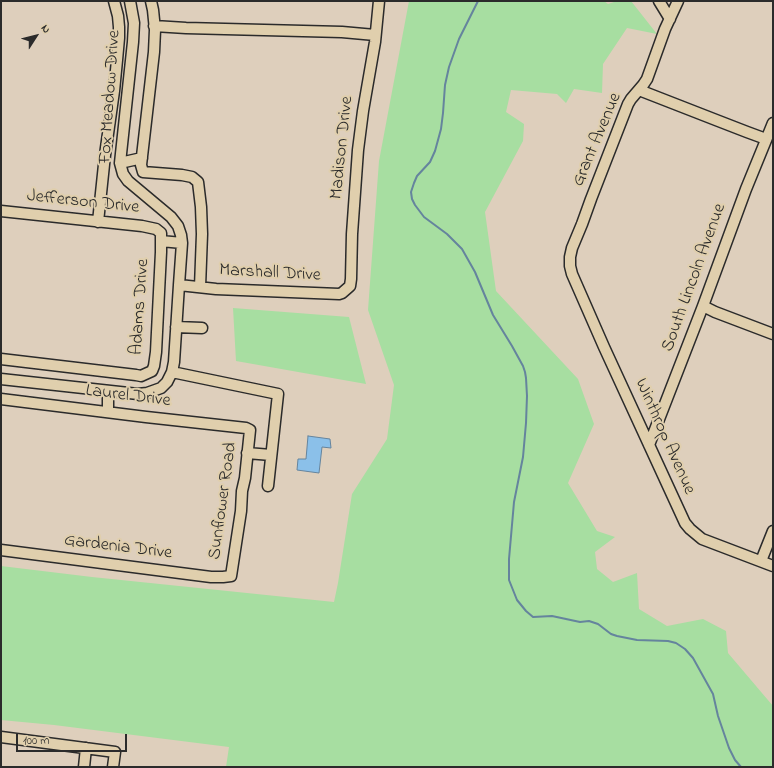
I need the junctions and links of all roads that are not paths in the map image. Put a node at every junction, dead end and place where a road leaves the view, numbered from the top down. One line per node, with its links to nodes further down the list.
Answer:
1 (114, 1): 16 (street)
2 (130, 1): 14 (street, Fox Meadow Drive)
3 (151, 1): 8 (street)
4 (379, 1): 9 (street, Madison Drive)
5 (659, 1): 7 (street)
6 (678, 1): 7 (street, Grant Avenue)
7 (670, 19): 10 (street, Grant Avenue)
8 (154, 26): 9 (street); 13 (street)
9 (375, 35): 22 (street, Madison Drive)
10 (639, 90): 12 (street); 19 (street, Grant Avenue)
11 (773, 123): 12 (street, South Lincoln Avenue)
12 (766, 138): 23 (street, South Lincoln Avenue)
13 (142, 158): 14 (street); 21 (street)
14 (120, 163): 18 (street, Fox Meadow Drive)
15 (1, 211): 16 (street, Jefferson Drive)
16 (98, 222): 17 (street, Jefferson Drive)
17 (161, 237): 18 (street, Jefferson Drive); 27 (street, Adams Drive)
18 (182, 243): 20 (street, Fox Meadow Drive)
19 (572, 274): 34 (street, Winthrop Avenue)
20 (179, 285): 21 (street, Marshall Drive); 24 (street, Fox Meadow Drive)
21 (200, 287): 22 (street, Marshall Drive)
22 (339, 294)
23 (703, 306): 26 (street); 34 (street, South Lincoln Avenue)
24 (176, 327): 25 (street); 28 (street, Fox Meadow Drive)
25 (202, 328)
26 (773, 334)
27 (1, 359)
28 (172, 372): 30 (street, Fox Meadow Drive); 36 (street)
29 (1, 379): 30 (street, Fox Meadow Drive)
30 (108, 391): 32 (street)
31 (1, 399): 32 (street, Laurel Drive)
32 (108, 412): 33 (street, Laurel Drive)
33 (250, 430): 35 (street, Sunflower Road)
34 (649, 445): 40 (street, Winthrop Avenue)
35 (247, 453): 36 (street); 42 (street, Sunflower Road)
36 (271, 455): 37 (street)
37 (268, 486)
38 (773, 531): 40 (street)
39 (1, 550): 42 (street, Gardenia Drive)
40 (761, 561): 41 (street, Winthrop Avenue)
41 (773, 566)
42 (231, 576)
43 (1, 737): 44 (street)
44 (86, 748): 45 (street); 46 (street)
45 (84, 767)
46 (113, 767)

